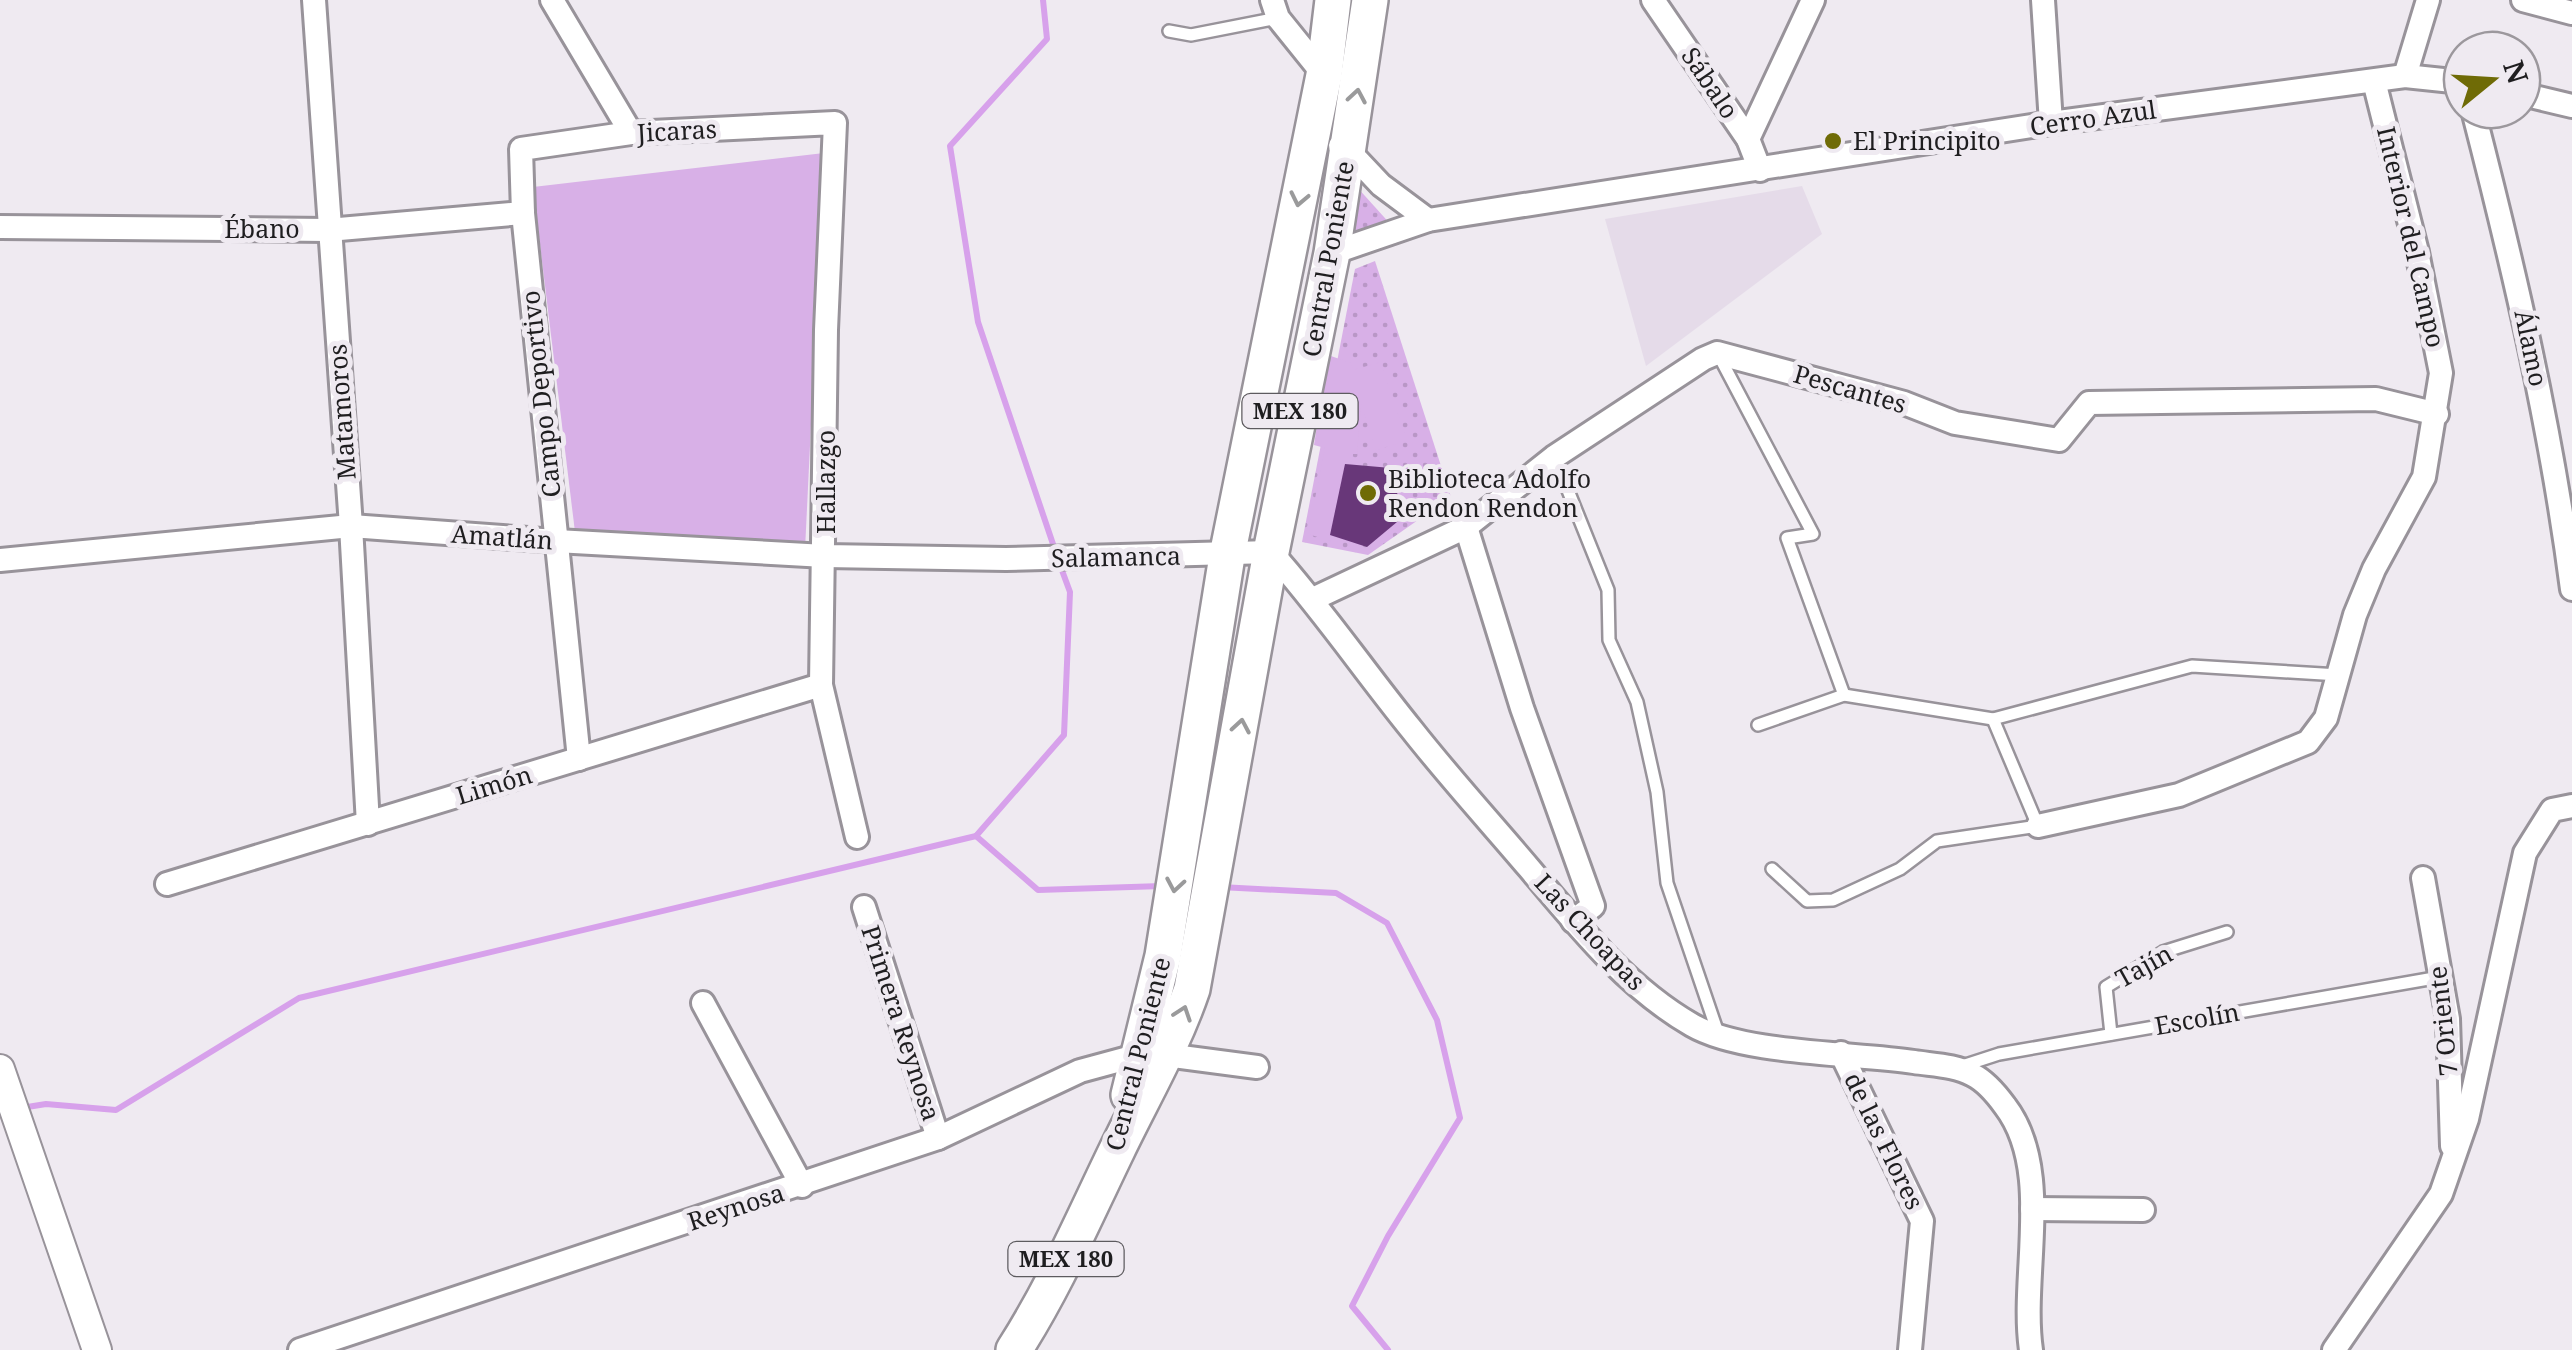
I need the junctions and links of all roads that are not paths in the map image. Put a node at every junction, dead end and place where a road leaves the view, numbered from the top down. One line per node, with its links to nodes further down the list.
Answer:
1 (314, 0): 31 (street, Matamoros)
2 (552, 0): 22 (street)
3 (1333, 0): 13 (main road, Central Poniente / MEX 180)
4 (1370, 0): 26 (main road, Central Poniente / MEX 180, one-way to 4)
5 (1653, 0): 24 (street, Sábalo)
6 (1813, 0): 24 (street)
7 (2044, 0): 20 (street)
8 (2428, 0): 14 (street)
9 (2522, 0): 11 (street)
10 (1275, 9): 12 (lane); 13 (street)
11 (2572, 13)
12 (1169, 31)
13 (1324, 75): 23 (main road, Central Poniente / MEX 180)
14 (2405, 76): 15 (street, Cerro Azul); 16 (street, Cerro Azul)
15 (2442, 80)
16 (2374, 81): 20 (street, Cerro Azul); 34 (street, Interior del Campo)
17 (2542, 99): 18 (street)
18 (2572, 106)
19 (836, 123): 22 (street, Jicaras); 40 (street, Hallazgo)
20 (2051, 123): 27 (street, Cerro Azul)
21 (2478, 130): 44 (street, Álamo)
22 (631, 133): 25 (street, Jicaras)
23 (1312, 133): 26 (street); 41 (main road, Central Poniente / MEX 180, one-way to 41)
24 (1748, 139): 27 (street, Sábalo)
25 (520, 150): 28 (street, Campo Deportivo)
26 (1348, 150): 29 (street); 32 (main road, Central Poniente / MEX 180)
27 (1760, 170): 29 (street, Cerro Azul)
28 (523, 213): 31 (street, Ébano); 38 (street, Campo Deportivo)
29 (1428, 220): 32 (street, Cerro Azul)
30 (0, 227): 31 (street, Ébano)
31 (328, 230): 36 (street, Matamoros)
32 (1332, 252): 39 (main road, Central Poniente / MEX 180)
33 (1717, 352): 34 (street, Pescantes); 35 (street); 48 (lane)
34 (2437, 414): 46 (street, Interior del Campo)
35 (1554, 457): 37 (street); 65 (lane)
36 (351, 526): 38 (street, Amatlán); 43 (street, Amatlán); 53 (street, Matamoros)
37 (1466, 527): 45 (street); 60 (street)
38 (556, 541): 40 (street, Amatlán); 51 (street, Campo Deportivo)
39 (1271, 552): 41 (street); 45 (street, Las Choapas); 67 (main road, Central Poniente / MEX 180, one-way to 39)
40 (826, 556): 42 (street, Amatlán); 47 (street, Hallazgo)
41 (1227, 556): 42 (street, Salamanca); 67 (main road, Central Poniente / MEX 180, one-way to 67)
42 (1006, 559)
43 (0, 560)
44 (2572, 589)
45 (1313, 599): 60 (street, Las Choapas)
46 (2340, 675): 49 (lane); 54 (street, Interior del Campo)
47 (821, 685): 51 (street, Limón); 55 (street, Hallazgo)
48 (1844, 695): 49 (lane); 50 (lane)
49 (1993, 719): 54 (lane)
50 (1758, 725)
51 (579, 758): 53 (street, Limón)
52 (2572, 806): 72 (street)
53 (368, 824): 58 (street, Limón)
54 (2038, 826): 56 (lane, Interior del Campo)
55 (857, 837)
56 (1772, 868)
57 (2423, 878): 62 (street, 7 Oriente)
58 (167, 884)
59 (864, 907): 71 (street, Primera Reynosa)
60 (1574, 920): 65 (street, Las Choapas)
61 (2227, 932): 64 (lane, Tajín)
62 (2440, 978): 64 (lane, Escolín); 72 (street, 7 Oriente)
63 (703, 1003): 73 (street)
64 (2111, 1034): 70 (lane, Escolín)
65 (1718, 1036): 66 (street, Las Choapas)
66 (1841, 1053): 70 (street, Las Choapas); 79 (street, de las Flores)
67 (1153, 1055): 68 (street); 71 (street, Reynosa); 78 (main road, Central Poniente / MEX 180)
68 (1258, 1067)
69 (0, 1068): 76 (street)
70 (1955, 1068): 74 (street, Las Choapas)
71 (938, 1138): 73 (street, Reynosa)
72 (2452, 1164): 81 (street)
73 (802, 1186): 77 (street, Reynosa)
74 (2032, 1209): 75 (street); 80 (street, Las Choapas)
75 (2142, 1210)
76 (97, 1350)
77 (300, 1350)
78 (1014, 1350)
79 (1910, 1350)
80 (2031, 1350)
81 (2334, 1350)

